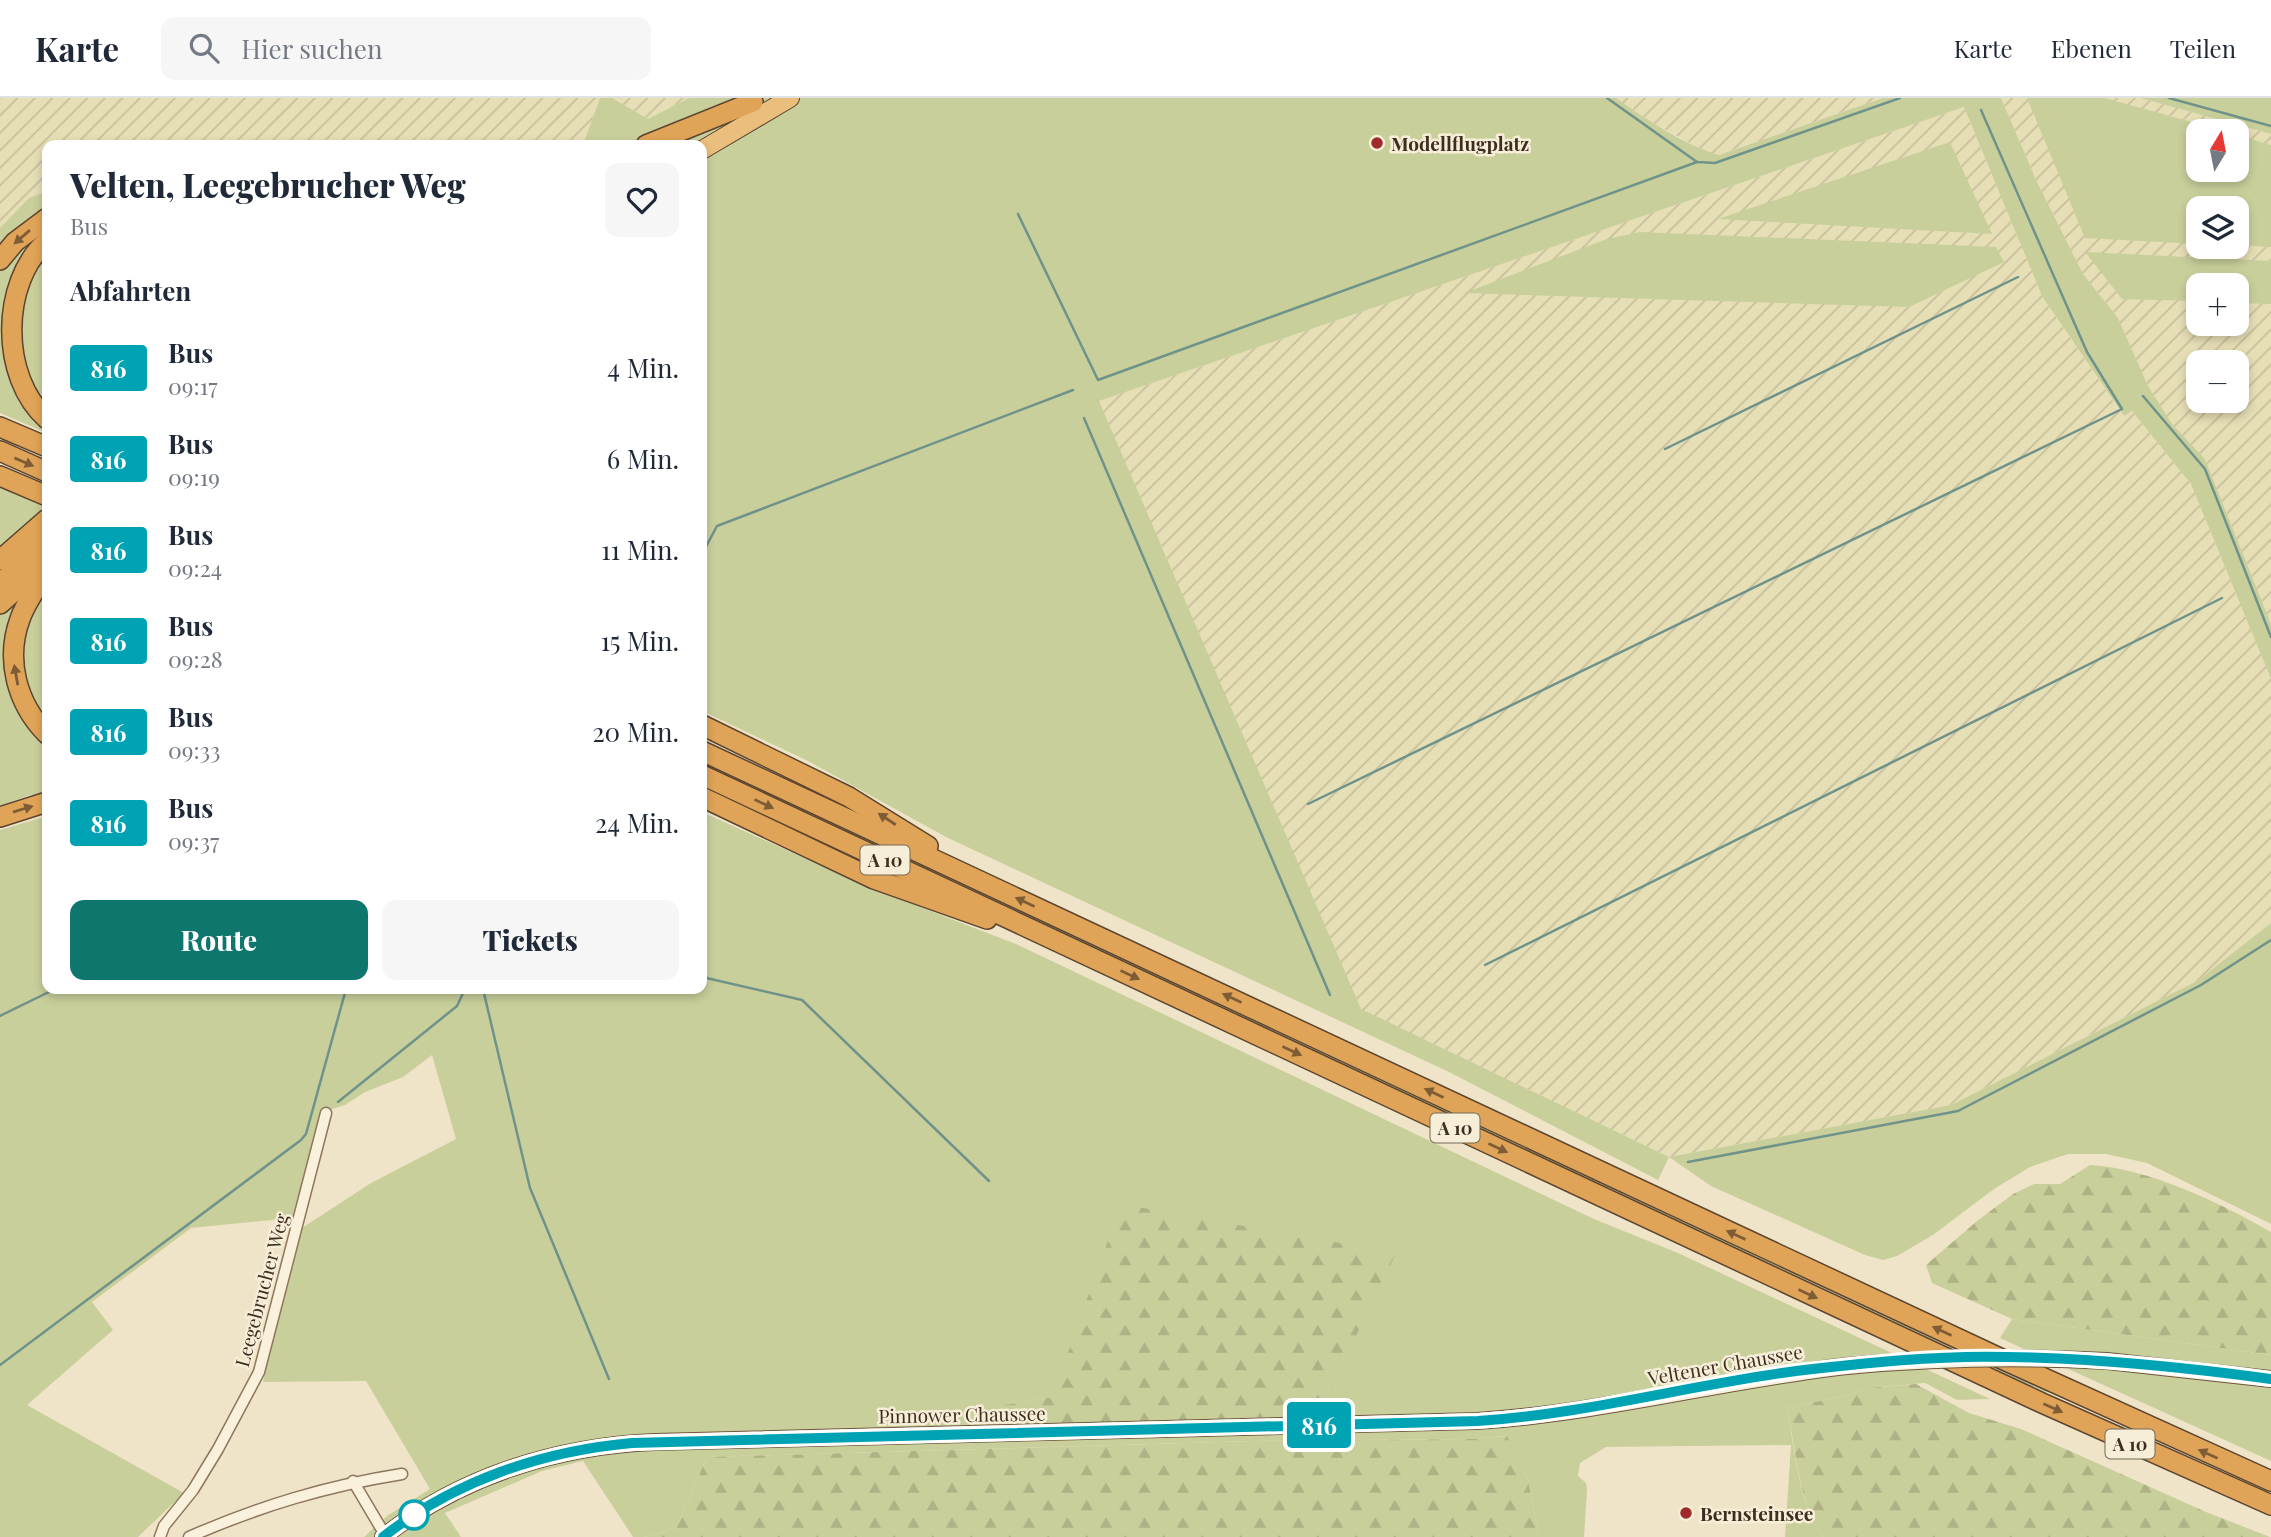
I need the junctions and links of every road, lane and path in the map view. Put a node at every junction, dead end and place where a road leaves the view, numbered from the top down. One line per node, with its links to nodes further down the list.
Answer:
1 (790, 98): 5 (highway)
2 (756, 100): 3 (highway); 4 (highway)
3 (658, 140)
4 (686, 140)
5 (707, 147)
6 (42, 222): 8 (highway, one-way to 8)
7 (42, 246): 9 (highway)
8 (0, 260)
9 (42, 414)
10 (0, 427): 11 (highway)
11 (42, 445)
12 (0, 451): 13 (highway, one-way to 13)
13 (42, 470)
14 (0, 476): 15 (highway)
15 (42, 494)
16 (42, 531): 17 (highway); 20 (highway)
17 (0, 560)
18 (42, 566): 21 (highway)
19 (42, 581): 22 (highway, one-way to 19)
20 (0, 583)
21 (0, 604)
22 (42, 727)
23 (707, 727): 29 (highway, one-way to 23)
24 (707, 753): 29 (highway, A 10)
25 (707, 777): 30 (highway, A 10, one-way to 30)
26 (707, 801): 30 (highway)
27 (42, 804): 28 (highway, one-way to 27)
28 (0, 817)
29 (985, 883): 35 (highway, A 10, one-way to 29)
30 (1068, 946): 37 (highway, A 10, one-way to 37)
31 (326, 1113): 39 (street, Leegebrucher Weg)
32 (2271, 1379): 33 (main road, Veltener Chaussee, bridge)
33 (1564, 1413): 38 (main road, Pinnower Chaussee)
34 (402, 1474): 36 (street)
35 (2271, 1481)
36 (352, 1482): 38 (street); 40 (street)
37 (2271, 1505)
38 (384, 1536)
39 (160, 1537)
40 (189, 1537)

